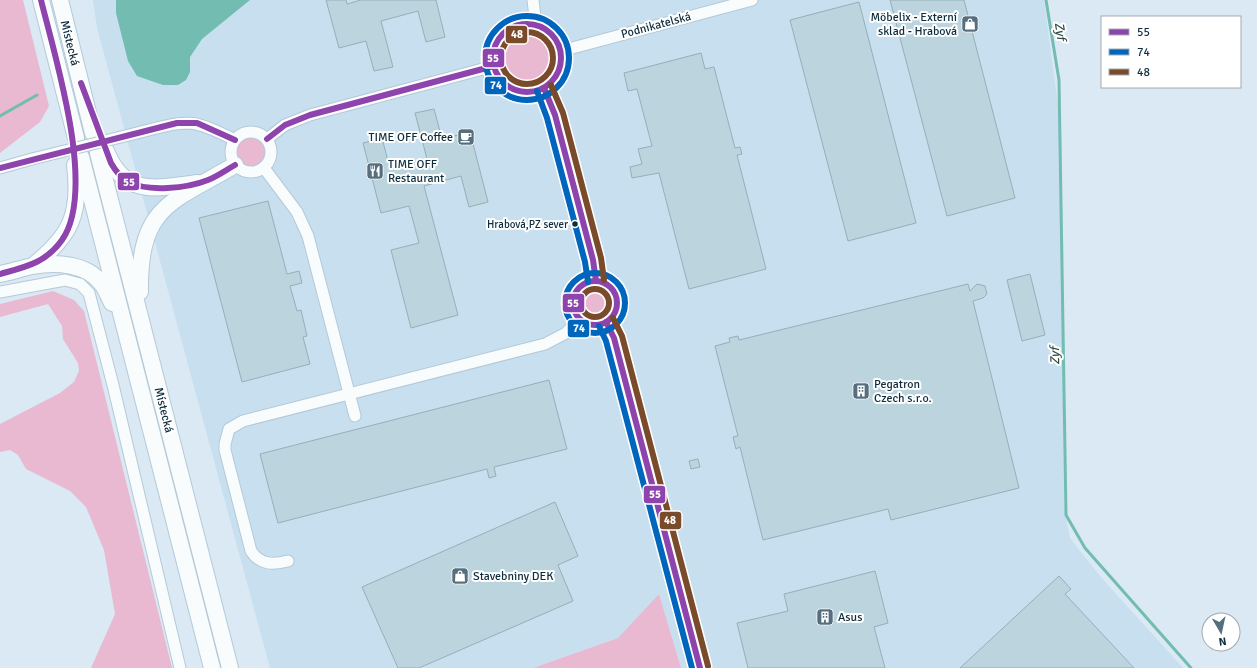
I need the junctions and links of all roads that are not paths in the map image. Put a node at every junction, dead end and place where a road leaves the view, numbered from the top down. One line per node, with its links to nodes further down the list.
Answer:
1 (41, 0): 10 (highway, Místecká)
2 (60, 0): 9 (highway, Místecká)
3 (533, 0): 5 (street)
4 (752, 0): 6 (street, Podnikatelská)
5 (536, 26): 6 (street); 7 (street)
6 (560, 51): 8 (street)
7 (494, 66): 8 (street); 11 (street)
8 (544, 88): 19 (street)
9 (96, 132)
10 (74, 138)
11 (267, 139): 12 (street); 15 (street)
12 (235, 140): 13 (street); 14 (street, bridge)
13 (235, 165): 15 (street); 16 (highway)
14 (0, 168)
15 (264, 168): 25 (street)
16 (201, 183): 23 (highway); 23 (highway, Místecká)
17 (34, 265): 18 (highway); 24 (highway); 24 (highway, Místecká)
18 (0, 274)
19 (596, 281): 21 (street); 22 (street)
20 (0, 292): 28 (street)
21 (580, 319): 22 (street); 25 (street)
22 (606, 322): 31 (street)
23 (143, 329): 30 (highway, Místecká)
24 (127, 337): 29 (highway, Místecká)
25 (349, 393): 26 (street); 27 (street)
26 (355, 416)
27 (288, 561)
28 (180, 668)
29 (212, 668)
30 (230, 668)
31 (700, 668)

